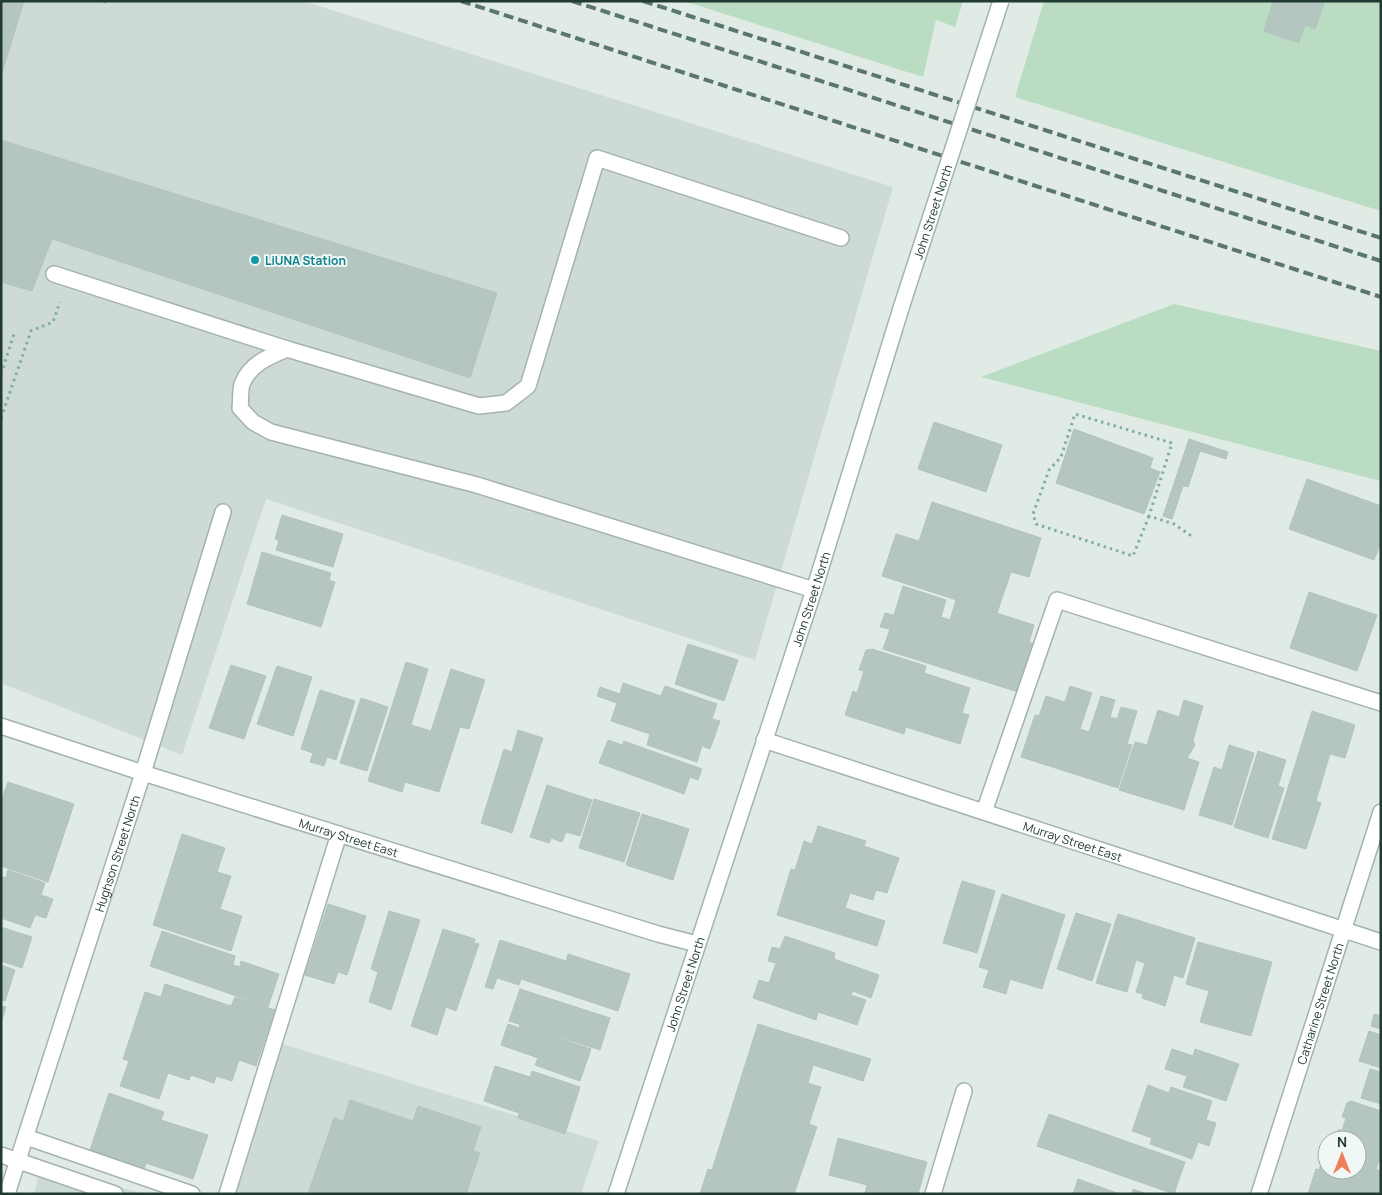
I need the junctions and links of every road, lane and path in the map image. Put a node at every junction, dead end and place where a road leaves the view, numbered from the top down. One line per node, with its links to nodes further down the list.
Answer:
1 (1001, 1): 12 (street, John Street North, bridge)
2 (841, 238): 6 (street)
3 (54, 274): 6 (street)
4 (61, 301): 8 (path)
5 (14, 334): 7 (path)
6 (287, 349): 12 (street)
7 (1, 374)
8 (1, 418)
9 (224, 512): 16 (street, Hughson Street North)
10 (1149, 516): 10 (path); 11 (path)
11 (1193, 537)
12 (814, 590): 15 (street, John Street North)
13 (1381, 703): 17 (street)
14 (1, 726): 16 (street, Murray Street East)
15 (764, 740): 17 (street, Murray Street East); 22 (street, John Street North)
16 (143, 773): 19 (street, Murray Street East); 24 (street, Hughson Street North)
17 (984, 812): 20 (street, Murray Street East)
18 (1381, 812): 20 (street, Catharine Street North)
19 (339, 834): 22 (street, Murray Street East); 30 (street)
20 (1342, 930): 21 (street, Murray Street East); 33 (street, Catharine Street North)
21 (1381, 942)
22 (697, 944): 31 (street, John Street North)
23 (964, 1092): 32 (street)
24 (26, 1136): 26 (street, Hughson Street North); 29 (street)
25 (1, 1156): 26 (street)
26 (18, 1160): 27 (street, Hughson Street North); 28 (street)
27 (8, 1194)
28 (115, 1194)
29 (192, 1194)
30 (227, 1194)
31 (616, 1194)
32 (933, 1194)
33 (1259, 1194)

